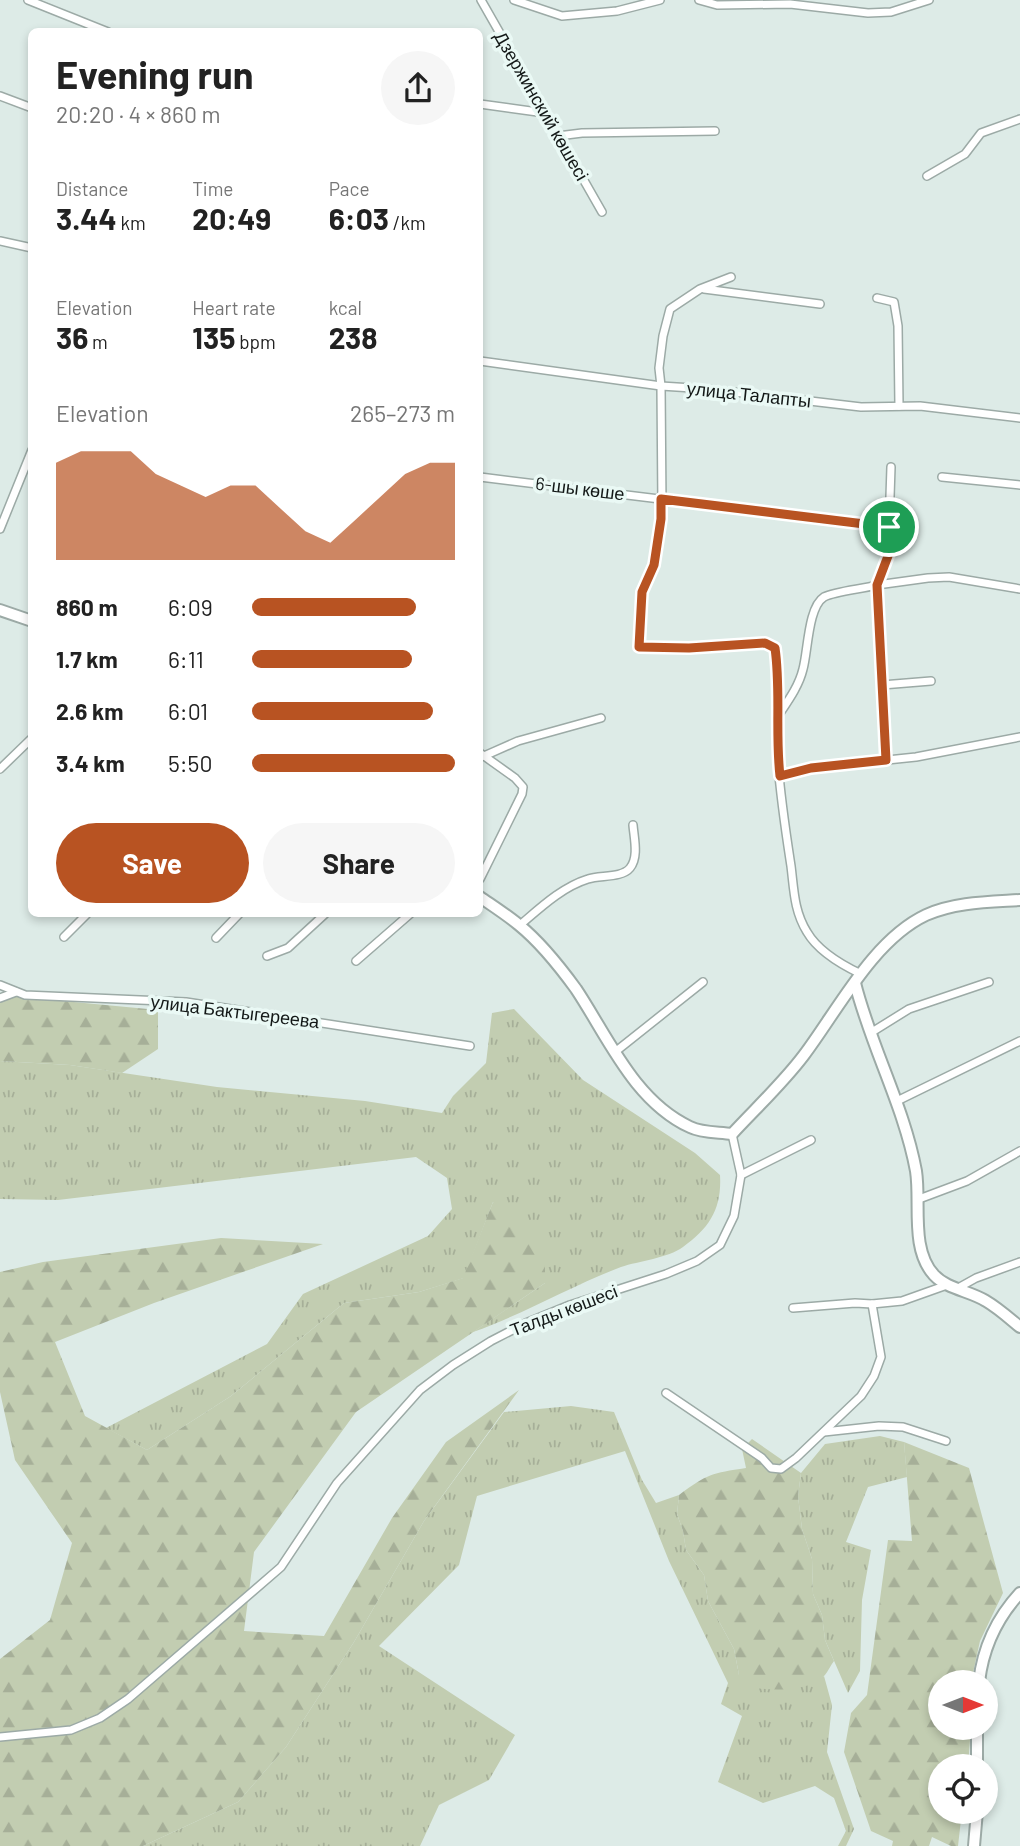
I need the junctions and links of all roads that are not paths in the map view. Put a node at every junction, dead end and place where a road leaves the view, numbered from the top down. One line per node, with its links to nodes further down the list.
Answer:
1 (29, 0): 7 (street)
2 (481, 0): 11 (street, Дзержинский көшесі)
3 (514, 0): 4 (street)
4 (660, 0)
5 (699, 0): 6 (street)
6 (929, 0)
7 (98, 28)
8 (0, 96): 10 (street)
9 (483, 104): 11 (street)
10 (28, 106)
11 (545, 113): 14 (street, Дзержинский көшесі)
12 (1020, 118): 15 (street)
13 (715, 131): 14 (street)
14 (558, 136): 16 (street, Дзержинский көшесі)
15 (927, 176)
16 (602, 212)
17 (0, 241): 18 (street)
18 (28, 247)
19 (731, 277): 20 (street)
20 (699, 289): 22 (street); 24 (street)
21 (877, 298): 25 (street)
22 (820, 304)
23 (483, 361): 24 (street, улица Талапты)
24 (661, 386): 25 (street, улица Талапты); 32 (street)
25 (899, 406): 26 (street, улица Талапты)
26 (1020, 418)
27 (28, 460): 34 (street)
28 (891, 467): 33 (street)
29 (483, 477): 32 (street, 6-шы көше)
30 (942, 477): 31 (street)
31 (1020, 485)
32 (661, 499): 33 (street, 6-шы көше); 41 (street)
33 (889, 527): 35 (street)
34 (0, 529)
35 (877, 585): 36 (street); 40 (street); 41 (street)
36 (1020, 589)
37 (0, 610): 38 (street)
38 (28, 620)
39 (931, 681): 40 (street)
40 (882, 685): 47 (street)
41 (777, 716): 49 (street)
42 (601, 718): 45 (street)
43 (1020, 737): 47 (street)
44 (28, 742): 48 (street)
45 (483, 755)
46 (483, 756): 51 (street)
47 (886, 760): 49 (street)
48 (0, 769)
49 (780, 776): 63 (street)
50 (634, 825): 58 (street)
51 (483, 873)
52 (483, 899): 58 (street)
53 (1020, 900): 63 (street)
54 (84, 917): 59 (street)
55 (236, 917): 60 (street)
56 (322, 917): 61 (street)
57 (407, 917): 62 (street)
58 (520, 925): 72 (street)
59 (65, 937)
60 (216, 937)
61 (267, 957)
62 (356, 961)
63 (858, 978): 69 (street); 74 (street)
64 (703, 982): 72 (street)
65 (989, 982): 69 (street)
66 (0, 985): 67 (street)
67 (17, 992): 68 (street, улица Бактыгереева); 71 (street, улица Бактыгереева)
68 (0, 998)
69 (872, 1032): 73 (street)
70 (1020, 1041): 73 (street)
71 (470, 1046)
72 (615, 1052): 74 (street)
73 (897, 1101): 78 (street)
74 (732, 1134): 77 (street, Талды көшесі)
75 (811, 1140): 77 (street)
76 (1020, 1151): 78 (street)
77 (741, 1175): 90 (street, Талды көшесі)
78 (919, 1199): 80 (street)
79 (1020, 1262): 81 (street)
80 (947, 1285): 81 (street); 82 (street)
81 (958, 1288): 84 (street)
82 (872, 1304): 83 (street); 86 (street)
83 (793, 1308)
84 (1020, 1327)
85 (666, 1393): 86 (street)
86 (823, 1432): 87 (street)
87 (946, 1441)
88 (1020, 1593): 89 (street)
89 (980, 1670)
90 (0, 1737)
91 (975, 1824): 92 (street)
92 (974, 1846)

